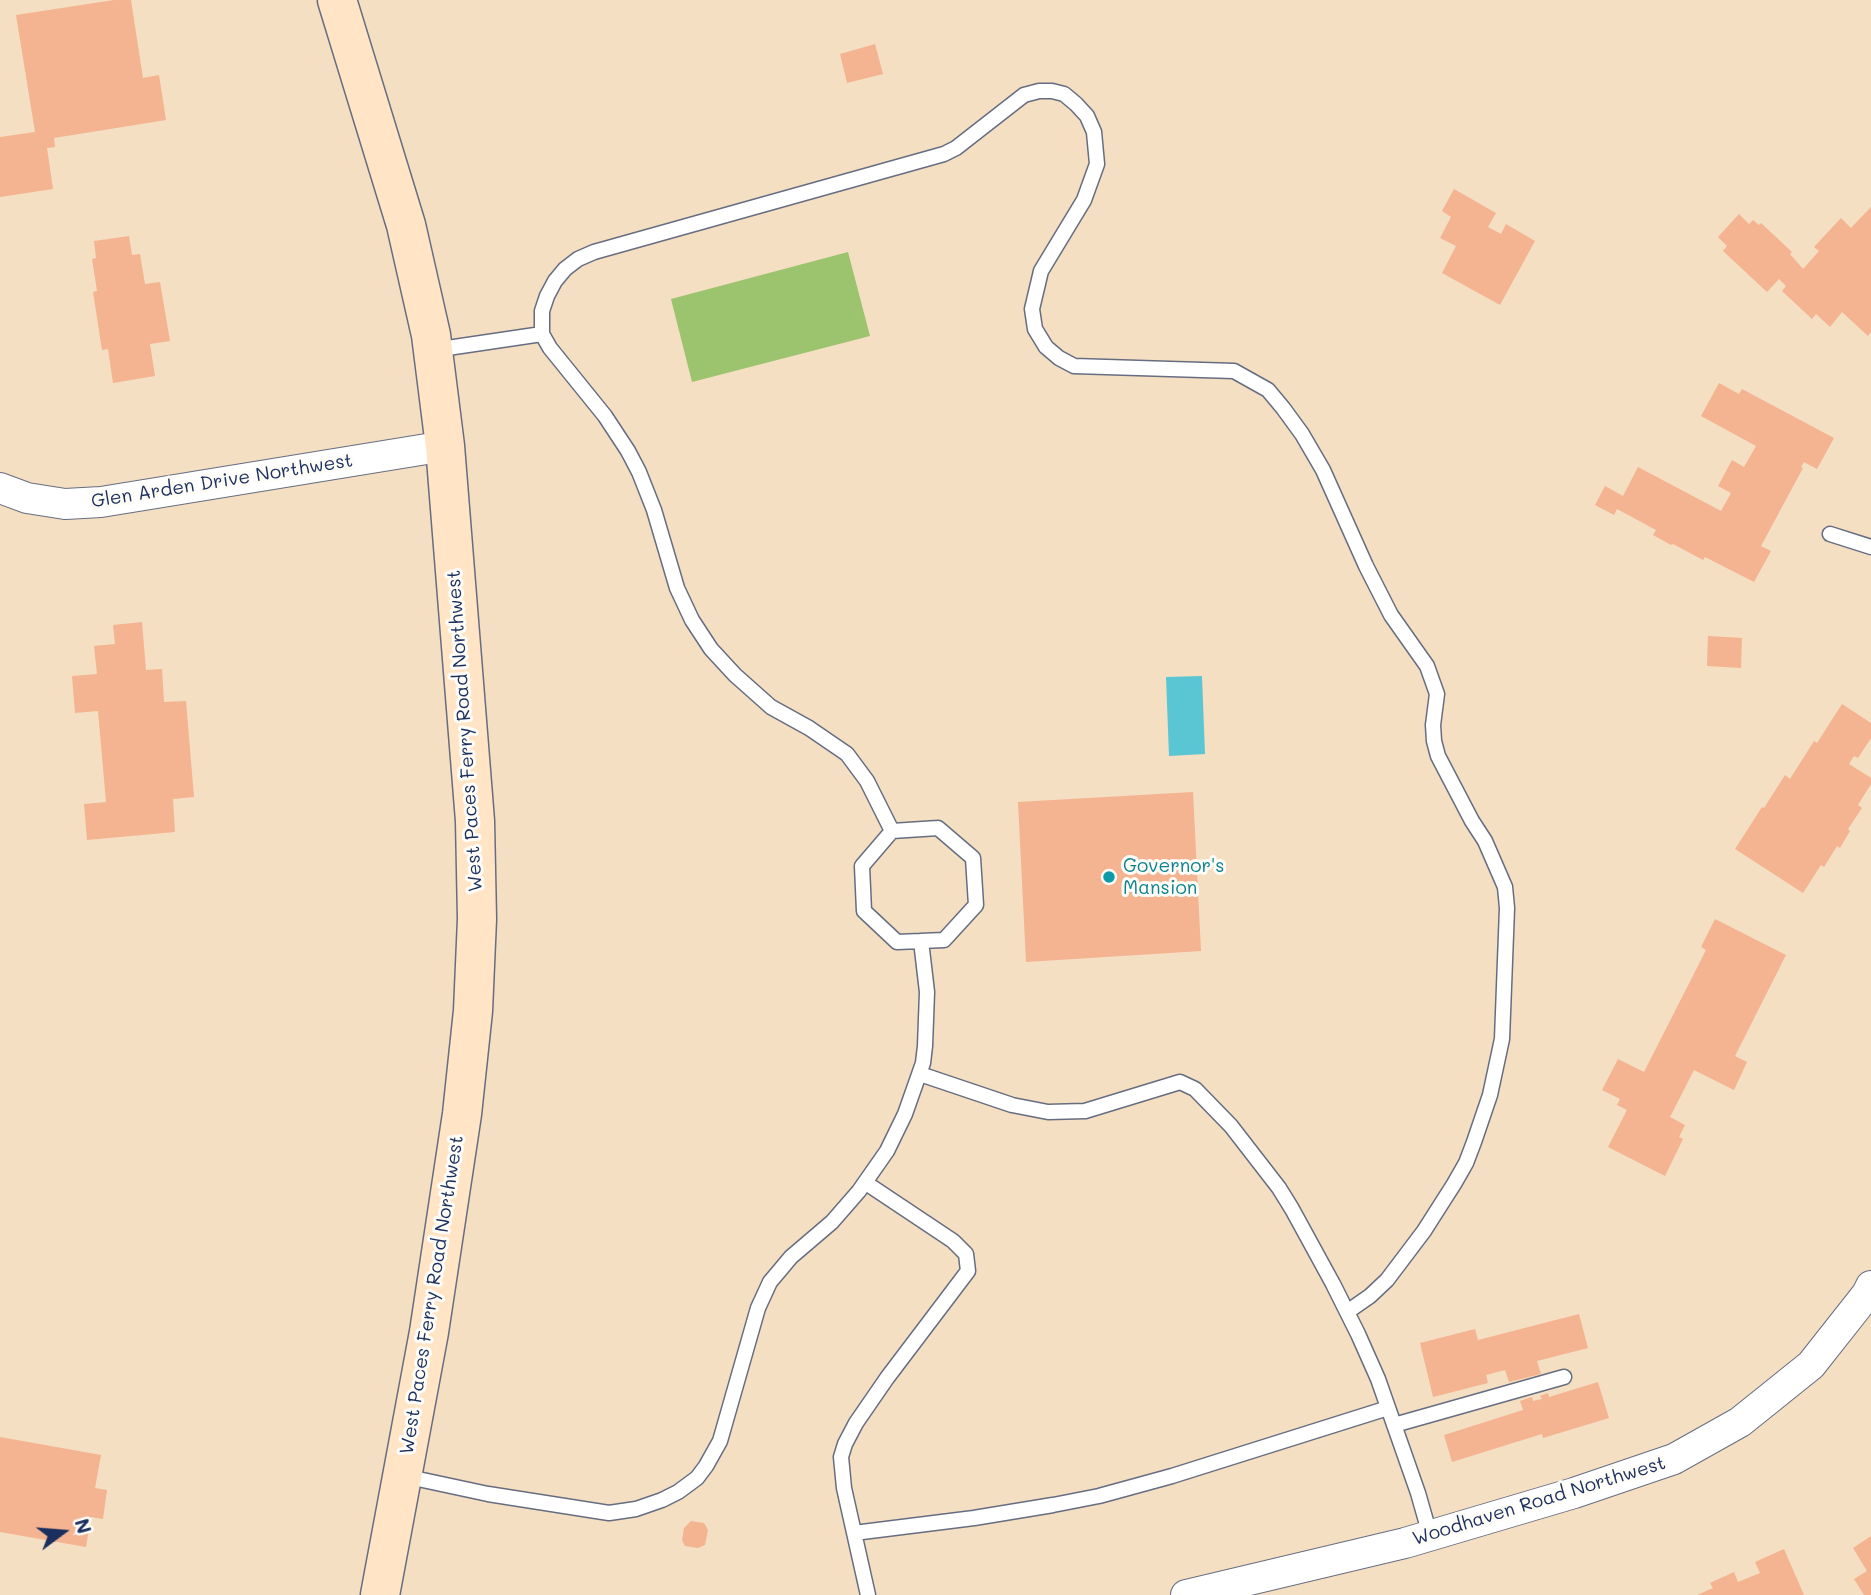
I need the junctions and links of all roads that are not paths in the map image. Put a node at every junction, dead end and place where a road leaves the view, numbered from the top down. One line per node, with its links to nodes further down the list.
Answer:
1 (337, 0): 3 (main road, West Paces Ferry Road Northwest)
2 (542, 334): 3 (lane); 8 (lane); 13 (lane)
3 (433, 350): 4 (main road, West Paces Ferry Road Northwest)
4 (445, 446): 5 (street, Glen Arden Drive Northwest); 17 (main road, West Paces Ferry Road Northwest)
5 (0, 488)
6 (1830, 534): 7 (lane)
7 (1871, 547)
8 (892, 831): 9 (lane); 9 (lane)
9 (921, 941): 10 (lane)
10 (920, 1074): 11 (lane); 13 (lane)
11 (866, 1183): 17 (lane); 18 (lane)
12 (1871, 1286): 19 (street, Woodhaven Road Northwest)
13 (1347, 1312): 15 (lane)
14 (1564, 1377): 16 (lane)
15 (1388, 1408): 16 (lane); 18 (lane)
16 (1394, 1425): 19 (lane)
17 (402, 1475): 20 (main road, West Paces Ferry Road Northwest)
18 (854, 1533): 21 (lane)
19 (1430, 1535): 22 (street, Woodhaven Road Northwest)
20 (380, 1595)
21 (868, 1595)
22 (1186, 1595)

